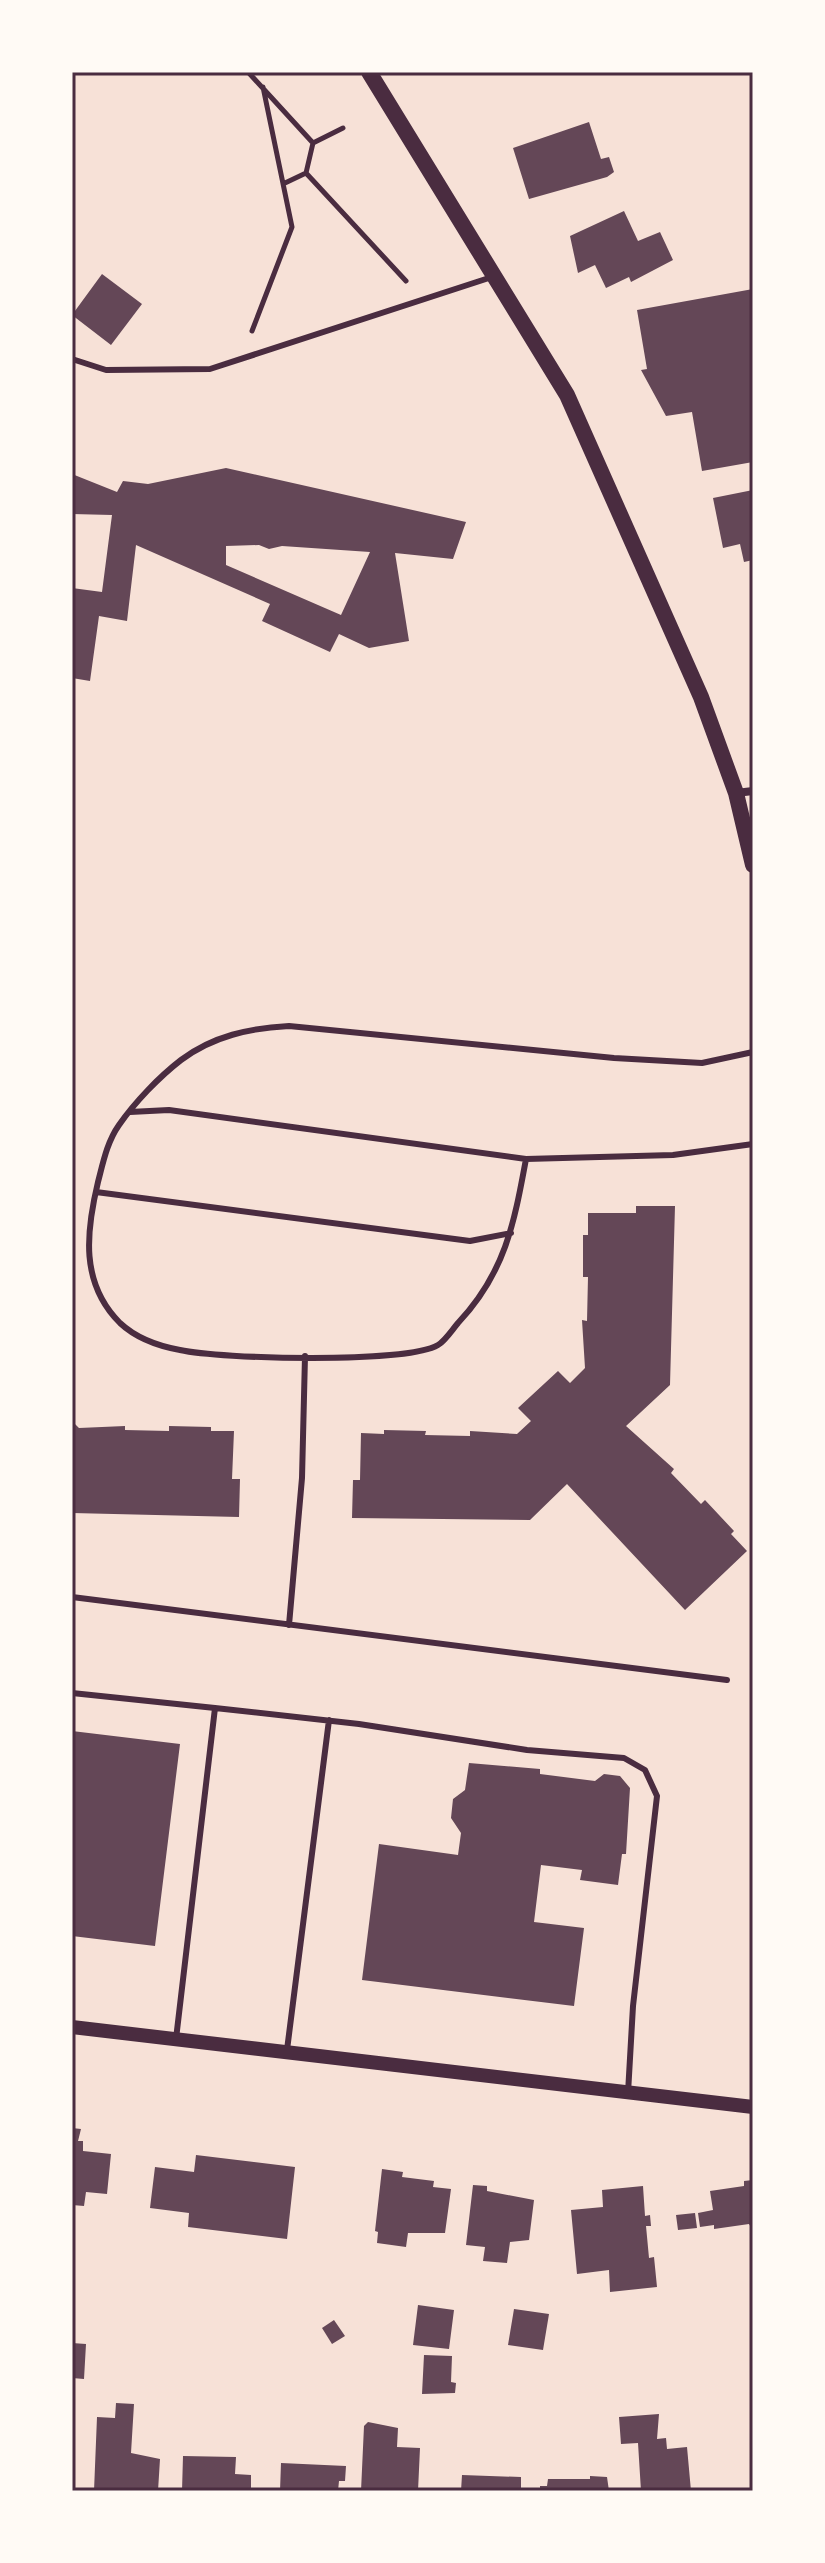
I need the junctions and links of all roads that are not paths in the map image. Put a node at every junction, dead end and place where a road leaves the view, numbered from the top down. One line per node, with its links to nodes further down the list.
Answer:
1 (369, 72): 2 (main road)
2 (495, 276): 3 (lane); 4 (main road)
3 (72, 359)
4 (745, 792): 5 (main road)
5 (753, 865)
6 (753, 1052): 7 (lane)
7 (130, 1112): 9 (lane); 10 (lane)
8 (753, 1144): 9 (lane)
9 (526, 1159): 11 (lane)
10 (96, 1192): 11 (lane); 12 (lane)
11 (511, 1233): 12 (lane)
12 (305, 1356): 14 (lane)
13 (72, 1597): 14 (lane)
14 (289, 1625): 15 (lane)
15 (727, 1680)
16 (72, 1693): 17 (lane)
17 (215, 1708): 18 (lane); 20 (lane)
18 (329, 1720): 21 (lane); 22 (lane)
19 (72, 2027): 20 (street)
20 (176, 2040): 21 (street)
21 (286, 2054): 22 (street)
22 (628, 2093): 23 (street)
23 (753, 2107)

